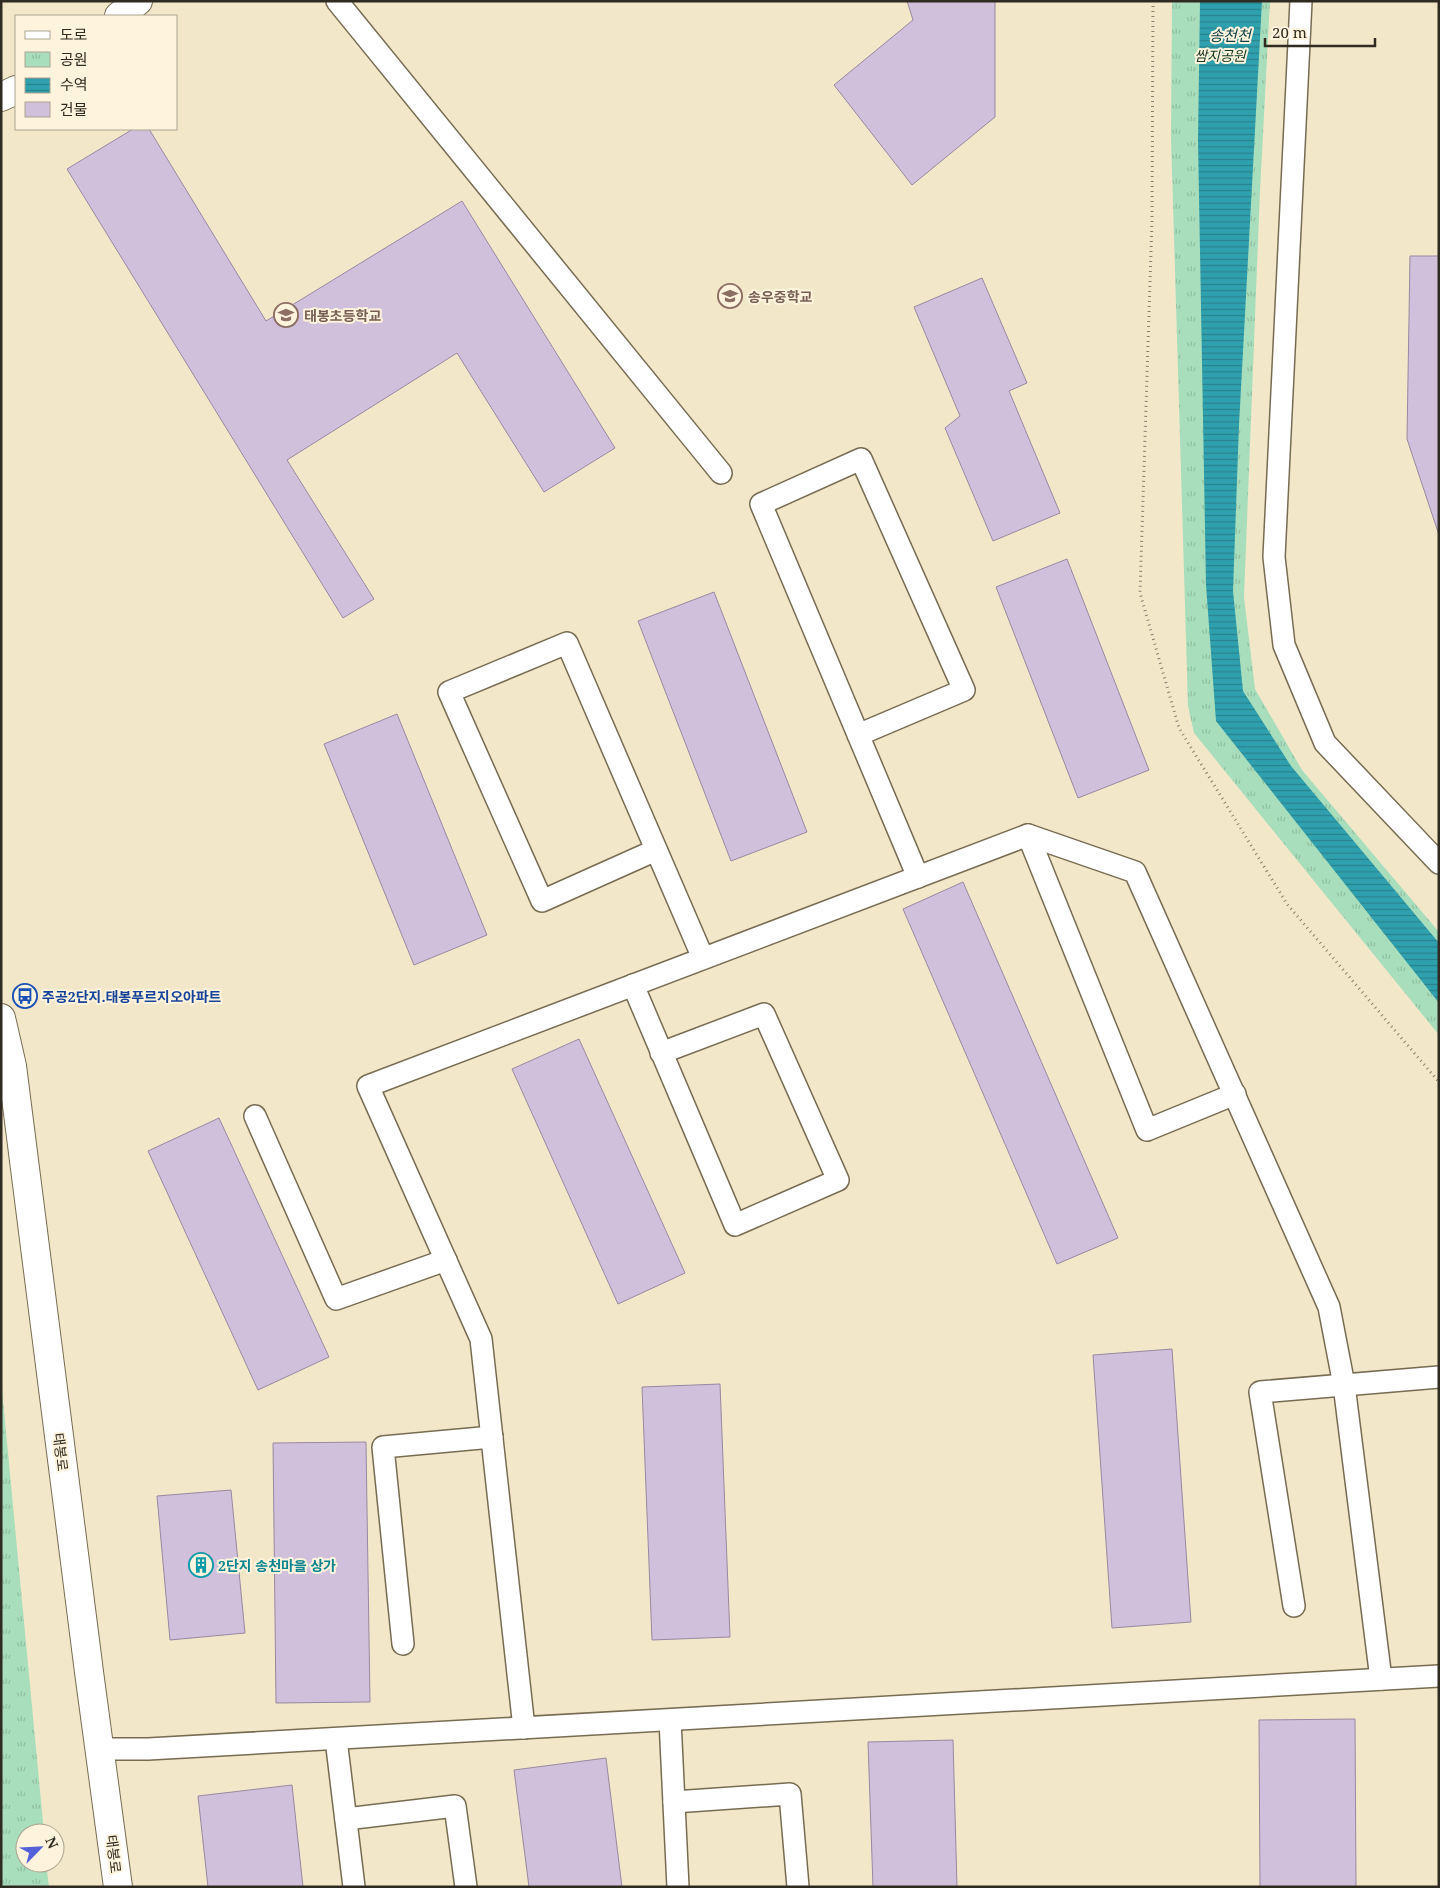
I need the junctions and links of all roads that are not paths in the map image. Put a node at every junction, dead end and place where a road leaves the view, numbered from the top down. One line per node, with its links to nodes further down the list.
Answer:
1 (138, 1): 4 (main road)
2 (337, 1): 7 (lane)
3 (1302, 1): 11 (lane)
4 (120, 15)
5 (15, 90): 6 (main road)
6 (1, 97)
7 (721, 473)
8 (858, 734): 8 (lane); 12 (lane)
9 (1028, 835): 12 (lane); 17 (lane); 17 (lane)
10 (656, 850): 10 (lane); 13 (lane)
11 (1439, 863)
12 (918, 876): 13 (lane)
13 (703, 958): 14 (lane)
14 (633, 985): 16 (lane); 19 (lane)
15 (1, 1018): 30 (main road, 태봉로)
16 (662, 1053): 16 (lane)
17 (1234, 1094): 21 (lane)
18 (255, 1116): 19 (lane)
19 (446, 1260): 22 (lane)
20 (1439, 1377): 21 (lane)
21 (1344, 1385): 23 (lane); 26 (lane)
22 (492, 1437): 24 (lane); 28 (lane)
23 (1294, 1606)
24 (403, 1644)
25 (1439, 1676): 26 (lane)
26 (1381, 1679): 27 (lane)
27 (670, 1720): 28 (lane); 31 (lane)
28 (524, 1728): 29 (lane)
29 (336, 1739): 30 (lane); 32 (lane)
30 (100, 1749): 33 (main road, 태봉로)
31 (674, 1802): 36 (lane); 37 (lane)
32 (346, 1819): 34 (lane); 35 (lane)
33 (118, 1887)
34 (354, 1887)
35 (466, 1887)
36 (678, 1887)
37 (798, 1887)

